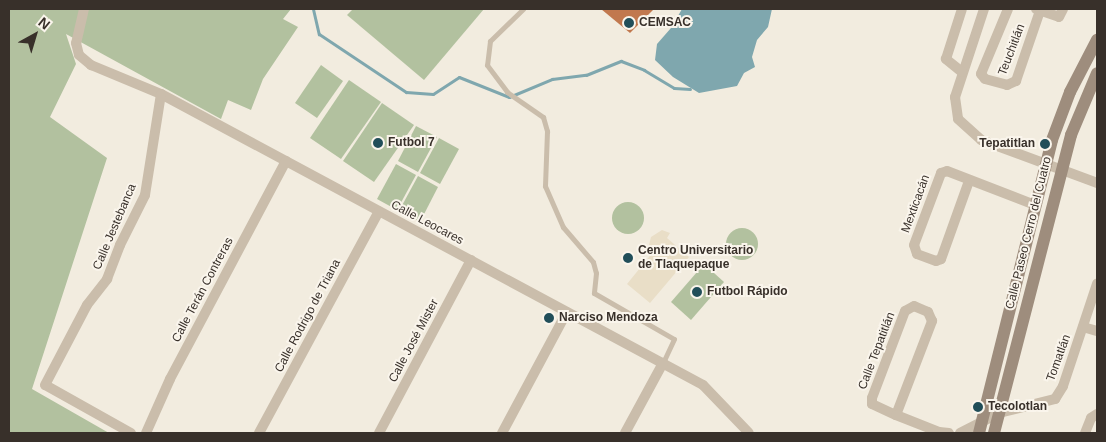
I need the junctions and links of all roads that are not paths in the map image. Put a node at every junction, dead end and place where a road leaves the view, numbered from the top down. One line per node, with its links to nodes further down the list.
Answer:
1 (84, 9): 11 (street, Calle Leocares)
2 (523, 9): 24 (lane)
3 (962, 9): 9 (street)
4 (984, 9): 9 (street)
5 (1008, 9): 6 (street, Teuchitlán)
6 (1037, 10): 7 (street, Teuchitlán)
7 (1061, 13)
8 (1097, 40): 13 (street, Calle Paseo Cerro del Cuatro)
9 (962, 72): 13 (street)
10 (1097, 73): 14 (street, Calle Paseo Cerro del Cuatro)
11 (161, 94): 12 (street, Calle Leocares); 30 (street, Calle Jestebanca)
12 (286, 161): 18 (street, Calle Leocares); 31 (street, Calle Terán Contreras)
13 (1046, 164): 14 (street); 17 (street, Calle Paseo Cerro del Cuatro)
14 (1062, 170): 16 (street); 25 (street, Calle Paseo Cerro del Cuatro)
15 (969, 181): 15 (street, Mexticacán); 17 (street, Mexticacán)
16 (1097, 184)
17 (1035, 205): 28 (street, Calle Paseo Cerro del Cuatro)
18 (379, 211): 19 (street, Calle Leocares); 32 (street, Calle Rodrigo de Triana)
19 (471, 260): 21 (street, Calle Leocares); 33 (street, Calle José Mister)
20 (1097, 284): 22 (street, Tomatlán)
21 (567, 312): 24 (street, Calle Leocares); 34 (street)
22 (1083, 327): 23 (street, Tomatlán); 25 (street, Tomatlán)
23 (1097, 331)
24 (663, 363): 29 (street, Calle Leocares); 35 (street)
25 (999, 413): 28 (street); 38 (street, Calle Paseo Cerro del Cuatro)
26 (1096, 414): 39 (street)
27 (896, 415): 27 (street, Calle Tepatitlán); 36 (street)
28 (980, 428): 37 (street)
29 (747, 432)
30 (131, 433)
31 (146, 433)
32 (260, 433)
33 (379, 433)
34 (502, 433)
35 (625, 433)
36 (949, 433)
37 (960, 433)
38 (994, 433)
39 (1085, 433)

